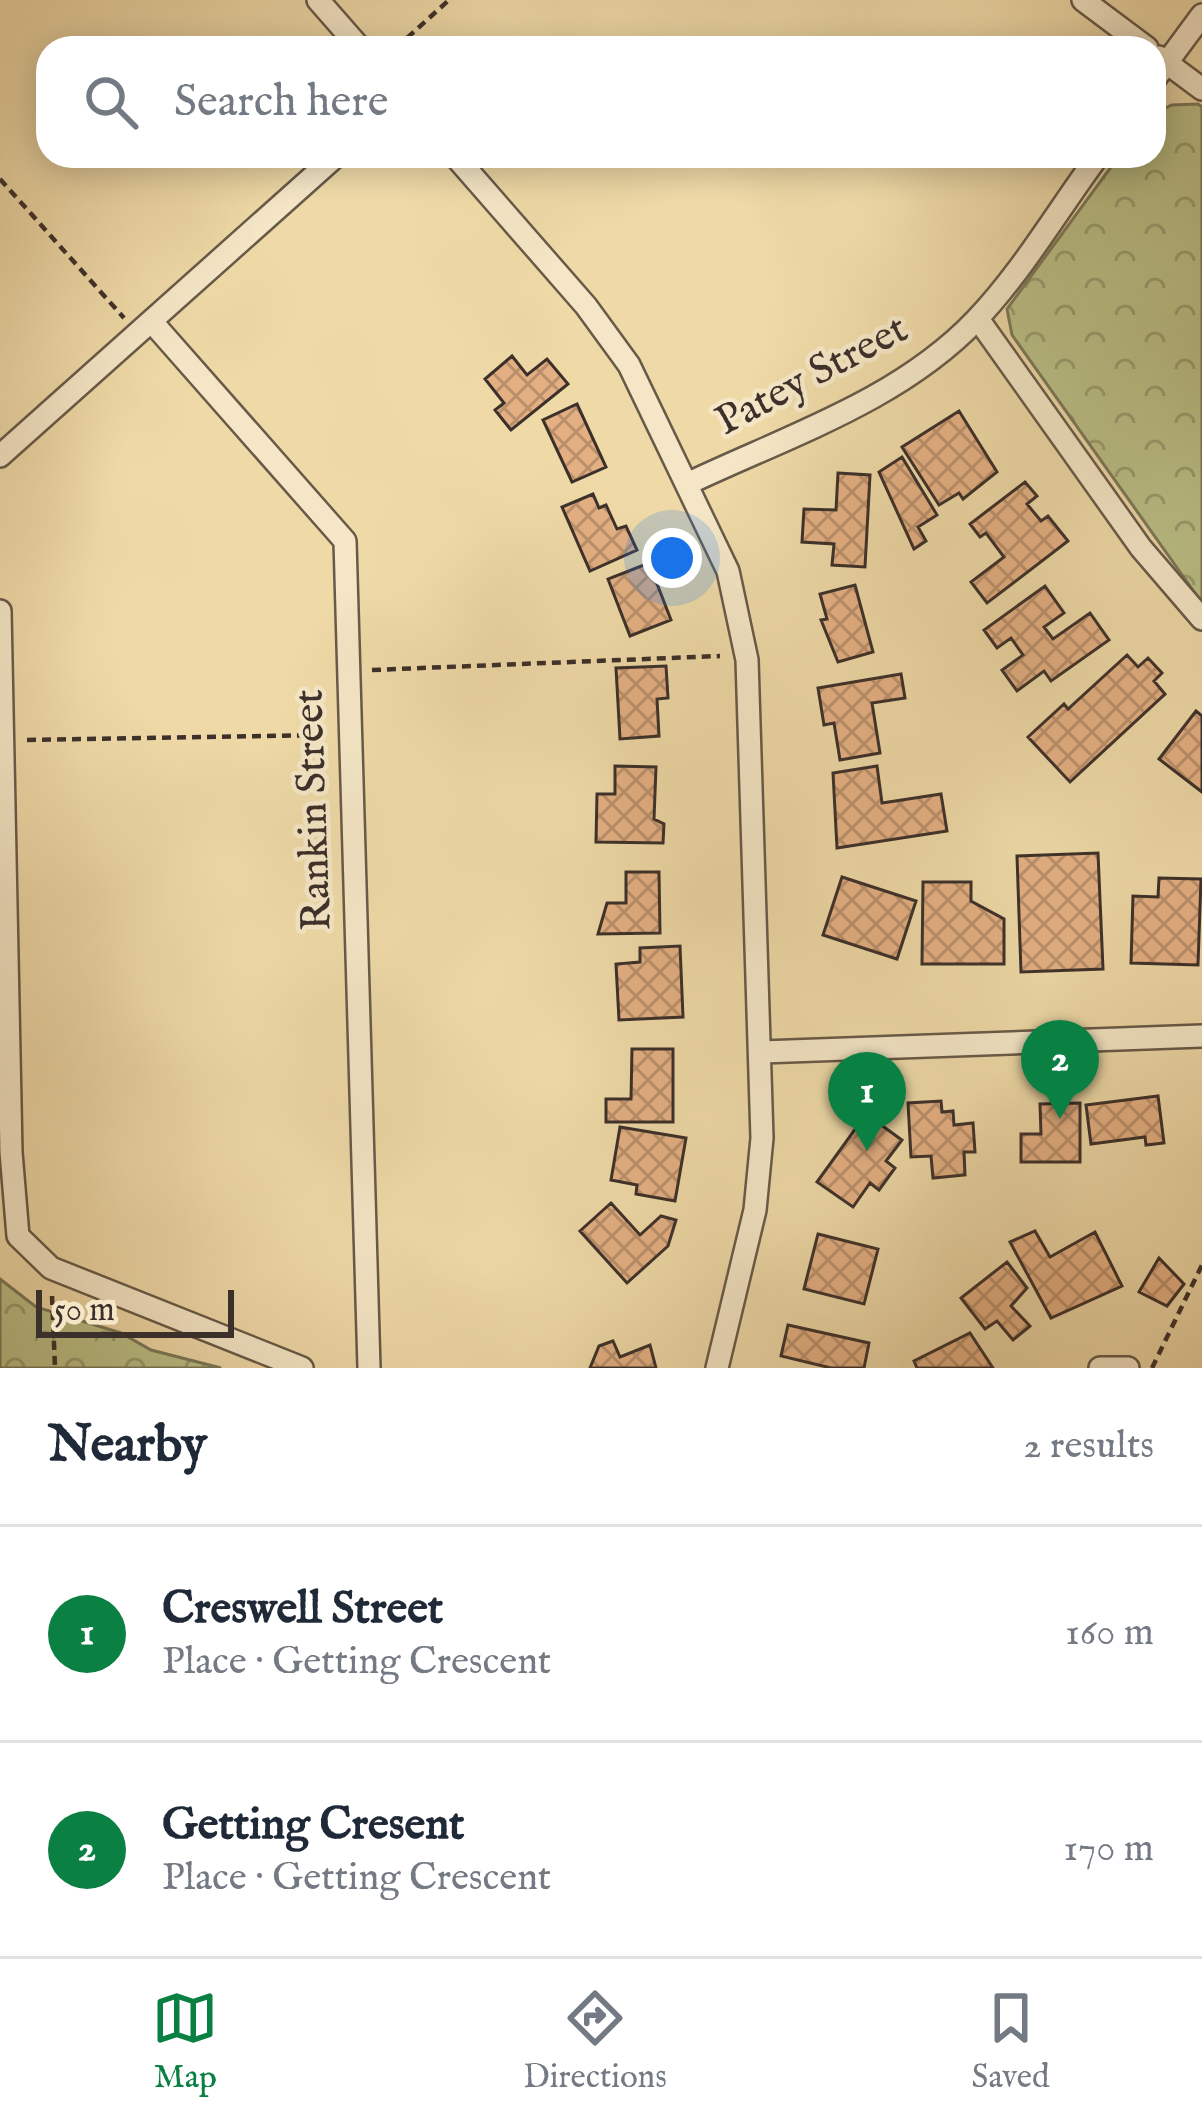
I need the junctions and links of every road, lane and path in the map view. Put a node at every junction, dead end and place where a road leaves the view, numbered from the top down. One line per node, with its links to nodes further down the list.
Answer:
1 (318, 0): 5 (street)
2 (449, 0): 6 (path)
3 (1083, 0): 7 (street)
4 (1202, 15): 8 (street)
5 (350, 36)
6 (408, 36)
7 (1126, 36)
8 (1166, 51)
9 (1166, 67): 10 (street)
10 (1202, 89)
11 (323, 168): 16 (street)
12 (465, 168): 18 (street)
13 (1089, 168): 15 (street, Patey Street)
14 (0, 178): 16 (path)
15 (978, 319): 18 (street, Patey Street); 20 (street)
16 (145, 328): 17 (street); 22 (street, Rankin Street)
17 (0, 456)
18 (687, 484): 21 (street)
19 (0, 611): 24 (street)
20 (1202, 619)
21 (746, 656): 22 (path); 26 (street)
22 (349, 672): 23 (street, Rankin Street)
23 (350, 735): 24 (path); 32 (street, Rankin Street)
24 (3, 741): 27 (street)
25 (1202, 1036): 26 (street)
26 (760, 1052): 33 (street)
27 (5, 1082): 29 (street)
28 (1202, 1265): 36 (path)
29 (51, 1268): 30 (path); 31 (street)
30 (55, 1368)
31 (302, 1368)
32 (369, 1368)
33 (717, 1368)
34 (1100, 1368): 35 (street)
35 (1128, 1368)
36 (1152, 1368)

